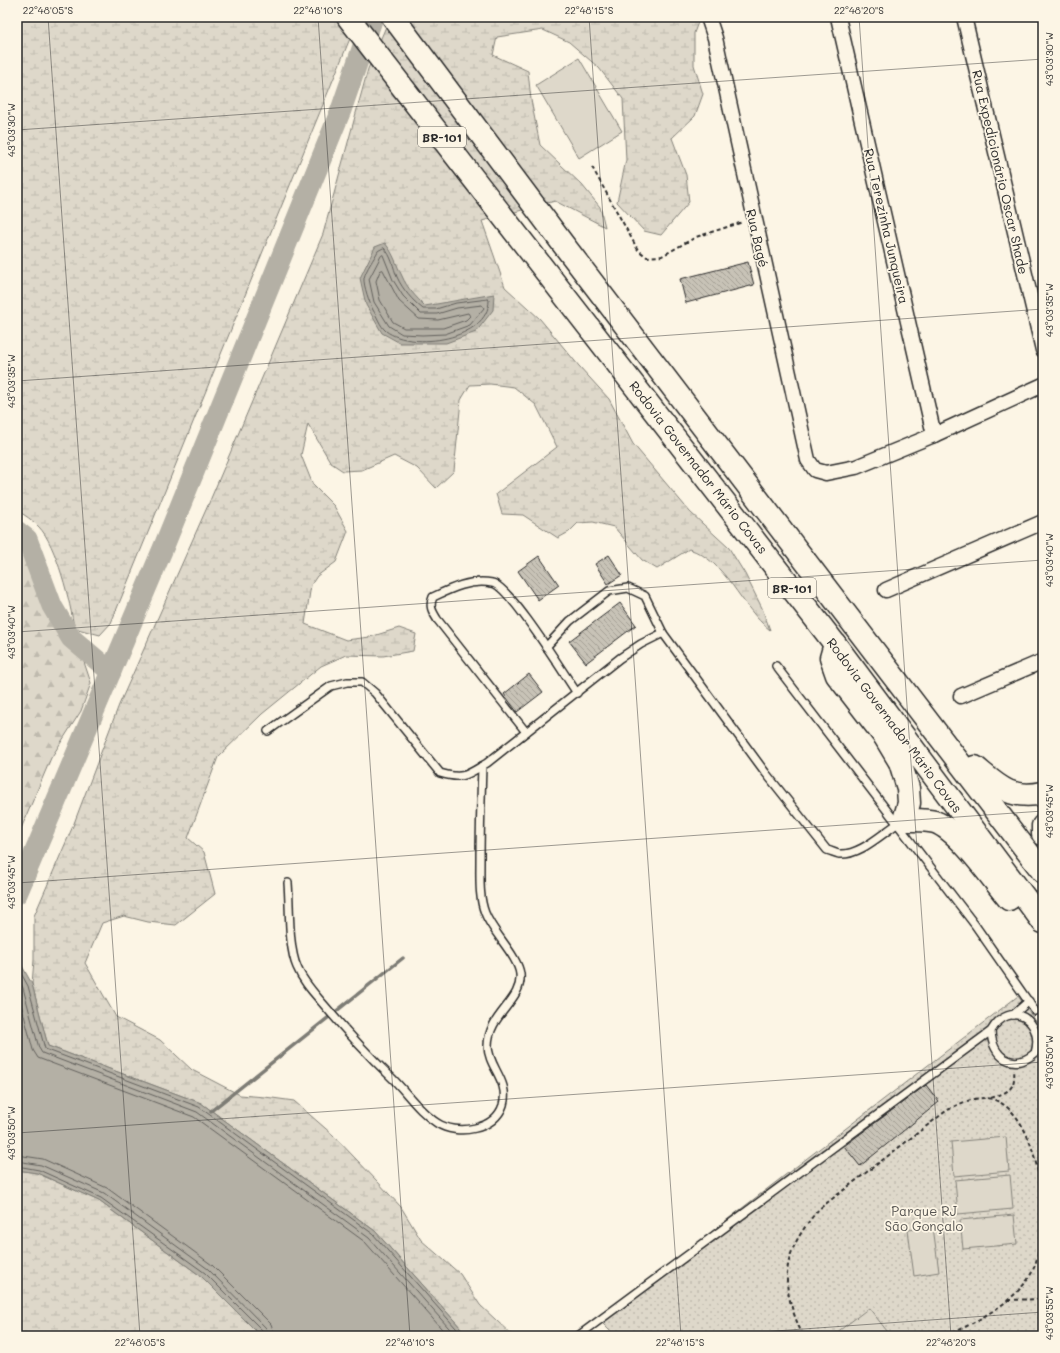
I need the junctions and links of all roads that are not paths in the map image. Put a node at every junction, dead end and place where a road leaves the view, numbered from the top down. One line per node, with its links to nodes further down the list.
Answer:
1 (348, 17): 12 (highway, Rodovia Governador Mário Covas / BR-101)
2 (393, 17): 20 (highway, Rodovia Governador Mário Covas / BR-101)
3 (708, 17): 8 (street, Rua Bagé)
4 (838, 17): 8 (street, Rua Terezinha Junqueira)
5 (964, 17): 6 (street, Rua Expedicionário Oscar Shade)
6 (1043, 350)
7 (1043, 385): 8 (street)
8 (934, 435)
9 (1043, 522): 10 (street)
10 (886, 590)
11 (663, 634): 13 (lane); 16 (lane); 23 (lane)
12 (835, 644): 23 (highway); 28 (highway, Rodovia Governador Mário Covas / BR-101)
13 (546, 647): 16 (lane); 19 (lane)
14 (1043, 661): 17 (street)
15 (776, 666): 23 (lane)
16 (577, 692): 19 (lane)
17 (961, 696)
18 (268, 731): 21 (lane)
19 (526, 732): 21 (lane)
20 (944, 741): 22 (highway); 26 (highway, Rodovia Governador Mário Covas / BR-101)
21 (482, 766): 27 (lane)
22 (1043, 793)
23 (901, 822): 28 (highway); 29 (lane)
24 (1043, 826): 25 (highway)
25 (1043, 834)
26 (1043, 872)
27 (288, 883)
28 (1040, 918)
29 (1029, 1001): 30 (lane); 31 (lane)
30 (1034, 1011)
31 (1013, 1015): 32 (lane); 32 (lane)
32 (991, 1031): 33 (lane)
33 (578, 1336)

